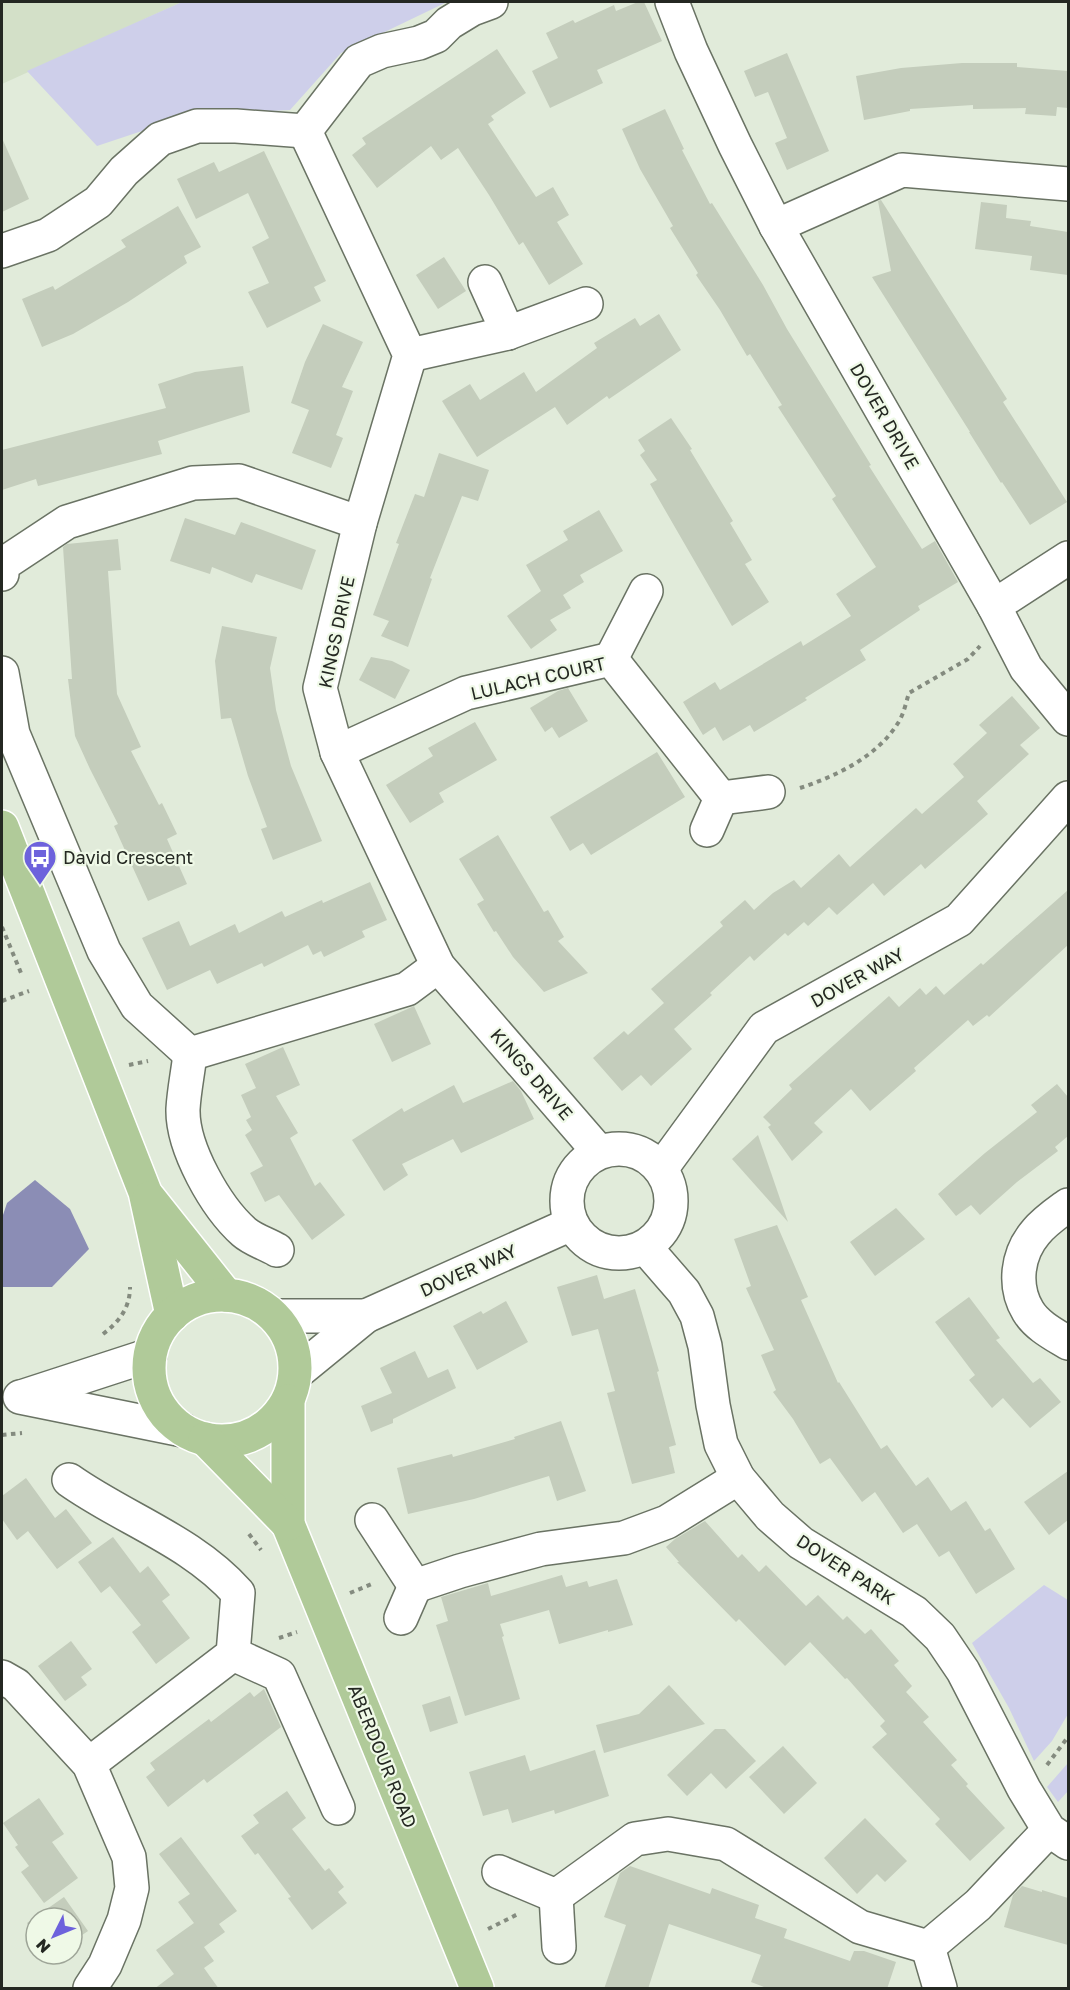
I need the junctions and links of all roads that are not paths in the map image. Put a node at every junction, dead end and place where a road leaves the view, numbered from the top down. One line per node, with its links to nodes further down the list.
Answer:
1 (491, 2): 3 (street)
2 (672, 2): 5 (street, DOVER DRIVE)
3 (305, 131): 6 (street); 10 (street)
4 (1068, 184): 5 (street)
5 (776, 226): 15 (street, DOVER DRIVE)
6 (2, 251)
7 (485, 282): 9 (street)
8 (586, 304): 9 (street)
9 (508, 333): 10 (street)
10 (410, 355): 11 (street, KINGS DRIVE)
11 (360, 523): 13 (street); 19 (street, KINGS DRIVE)
12 (1068, 558): 15 (street)
13 (2, 574)
14 (646, 591): 16 (street)
15 (999, 616): 18 (street, DOVER DRIVE)
16 (611, 658): 19 (street, LULACH COURT); 21 (street, LULACH COURT)
17 (2, 673): 26 (street)
18 (1068, 719)
19 (337, 752): 25 (street, KINGS DRIVE)
20 (768, 792): 21 (street)
21 (720, 798): 24 (street)
22 (1068, 798): 28 (street, DOVER WAY)
23 (2, 827): 29 (main road)
24 (707, 830)
25 (438, 966): 26 (street); 27 (street, KINGS DRIVE)
26 (190, 1054): 33 (street)
27 (599, 1152): 28 (street); 31 (street)
28 (661, 1169): 32 (street)
29 (145, 1192): 34 (main road); 35 (main road)
30 (1068, 1205): 38 (street)
31 (571, 1224): 32 (street); 37 (street, DOVER WAY)
32 (645, 1247): 43 (street, DOVER PARK)
33 (277, 1250)
34 (226, 1295): 35 (main road, ABERDOUR ROAD); 36 (main road, ABERDOUR ROAD)
35 (172, 1315): 39 (main road, ABERDOUR ROAD)
36 (274, 1316): 37 (street); 40 (main road, ABERDOUR ROAD)
37 (366, 1316): 40 (street)
38 (1068, 1343)
39 (150, 1355): 41 (street); 42 (main road, ABERDOUR ROAD)
40 (292, 1388): 42 (main road); 46 (main road, ABERDOUR ROAD)
41 (11, 1399): 42 (street)
42 (194, 1435): 46 (main road, ABERDOUR ROAD)
43 (738, 1478): 47 (street); 53 (street, DOVER PARK)
44 (69, 1480): 49 (street)
45 (372, 1520): 47 (street)
46 (288, 1524): 59 (main road, ABERDOUR ROAD)
47 (415, 1586): 48 (street)
48 (401, 1618)
49 (233, 1654): 51 (street); 52 (street)
50 (2, 1677): 51 (street)
51 (89, 1764): 58 (street)
52 (338, 1808)
53 (1059, 1836): 57 (street)
54 (499, 1872): 55 (street)
55 (556, 1896): 56 (street); 57 (street)
56 (559, 1947)
57 (928, 1947): 60 (street)
58 (90, 1989)
59 (477, 1989)
60 (940, 1989)

